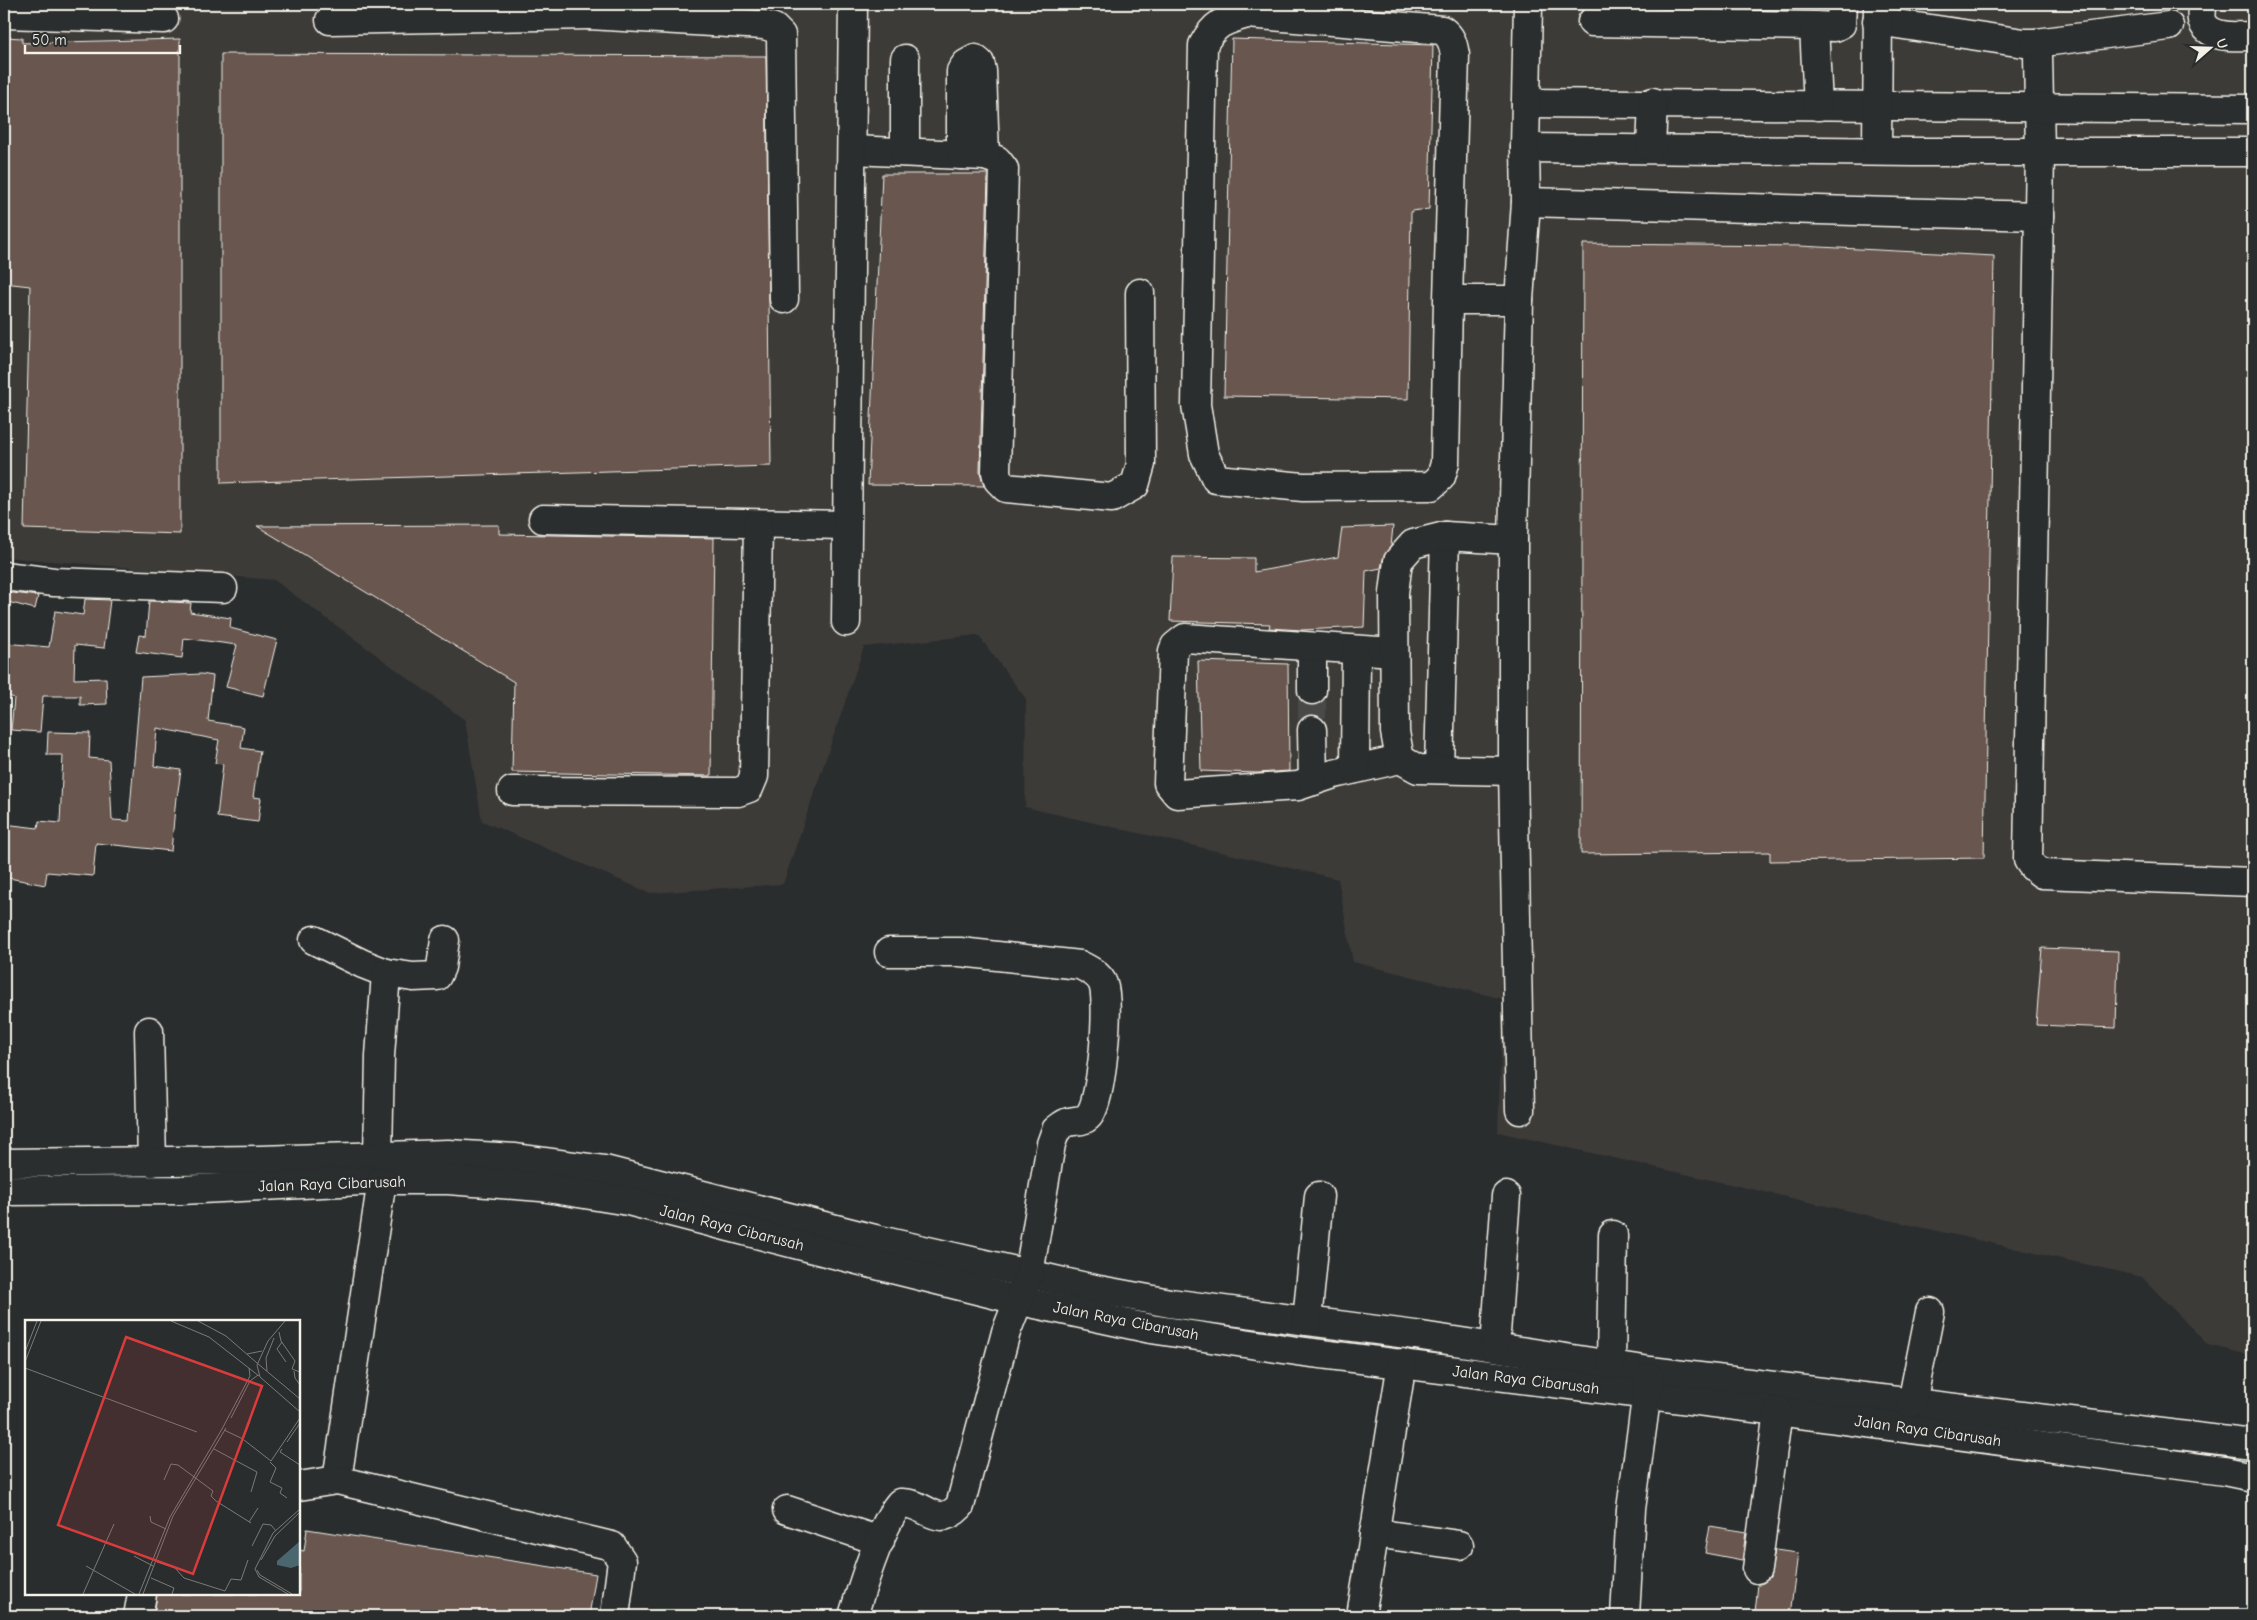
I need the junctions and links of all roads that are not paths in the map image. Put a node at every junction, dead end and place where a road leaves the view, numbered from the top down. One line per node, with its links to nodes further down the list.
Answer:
1 (854, 4): 24 (street)
2 (1528, 4): 16 (street)
3 (1842, 4): 11 (street)
4 (2202, 4): 13 (street)
5 (589, 9): 9 (street); 32 (street)
6 (1878, 13): 14 (street); 19 (street)
7 (4, 14): 8 (street)
8 (164, 19)
9 (330, 20)
10 (1592, 22): 11 (street)
11 (1814, 26): 18 (street)
12 (2169, 26): 14 (street)
13 (2253, 36)
14 (2036, 43): 20 (street)
15 (905, 59): 26 (street)
16 (1526, 102): 17 (street); 22 (street)
17 (1653, 102): 18 (street); 23 (street)
18 (1818, 106): 19 (street)
19 (1876, 107): 20 (street); 25 (street)
20 (2038, 108): 21 (street); 27 (street)
21 (2253, 110)
22 (1525, 148): 23 (street); 29 (street)
23 (1651, 148): 25 (street)
24 (852, 150): 26 (street); 37 (street)
25 (1877, 151): 27 (street)
26 (905, 152): 31 (street)
27 (2040, 152): 28 (street); 30 (street)
28 (2253, 152)
29 (1526, 202): 30 (street); 34 (street)
30 (2039, 216): 54 (street)
31 (1140, 293)
32 (784, 299)
33 (1448, 300): 33 (street); 34 (street)
34 (1519, 300): 39 (street)
35 (543, 520): 36 (street)
36 (758, 524): 37 (street); 53 (street)
37 (845, 525): 42 (street)
38 (1445, 536): 39 (street); 45 (street); 50 (street)
39 (1513, 540): 51 (street)
40 (4, 576): 41 (street)
41 (223, 588)
42 (846, 622)
43 (1312, 647): 44 (street); 46 (street); 52 (street)
44 (1356, 650): 45 (street); 49 (street)
45 (1394, 652): 48 (street)
46 (1312, 690)
47 (1312, 730): 52 (street)
48 (1400, 759): 49 (street); 50 (street)
49 (1355, 769): 52 (street)
50 (1439, 769): 51 (street)
51 (1513, 771): 60 (street)
52 (1314, 782)
53 (512, 791)
54 (2253, 882)
55 (314, 940): 58 (street)
56 (445, 940): 58 (street)
57 (889, 952): 68 (street)
58 (386, 973): 63 (street)
59 (149, 1032): 61 (street)
60 (1520, 1110)
61 (152, 1162): 62 (street, Jalan Raya Cibarusah); 63 (street, Jalan Raya Cibarusah)
62 (4, 1163)
63 (380, 1168): 64 (street, Jalan Raya Cibarusah); 68 (street, Jalan Raya Cibarusah); 69 (street, Jalan Raya Cibarusah); 80 (street)
64 (4, 1191)
65 (1319, 1196): 71 (street)
66 (1506, 1196): 72 (street)
67 (1613, 1235): 74 (street)
68 (1029, 1274): 69 (street); 71 (street, Jalan Raya Cibarusah)
69 (1017, 1300): 73 (street, Jalan Raya Cibarusah); 84 (street)
70 (1930, 1312): 76 (street)
71 (1307, 1322): 72 (street, Jalan Raya Cibarusah)
72 (1495, 1347): 74 (street, Jalan Raya Cibarusah)
73 (1402, 1363): 75 (street, Jalan Raya Cibarusah); 83 (street)
74 (1611, 1365): 75 (street, Jalan Raya Cibarusah)
75 (1649, 1383): 76 (street, Jalan Raya Cibarusah); 77 (street, Jalan Raya Cibarusah); 92 (street)
76 (1912, 1403): 78 (street, Jalan Raya Cibarusah)
77 (1778, 1411): 79 (street, Jalan Raya Cibarusah); 86 (street)
78 (2253, 1444)
79 (2253, 1476)
80 (337, 1480): 81 (street); 89 (street)
81 (300, 1486)
82 (787, 1510): 84 (street)
83 (1374, 1533): 85 (street); 91 (street)
84 (880, 1541): 90 (street)
85 (1459, 1545)
86 (1757, 1570)
87 (142, 1595): 88 (street)
88 (138, 1616)
89 (615, 1616)
90 (853, 1616)
91 (1361, 1616)
92 (1624, 1616)

